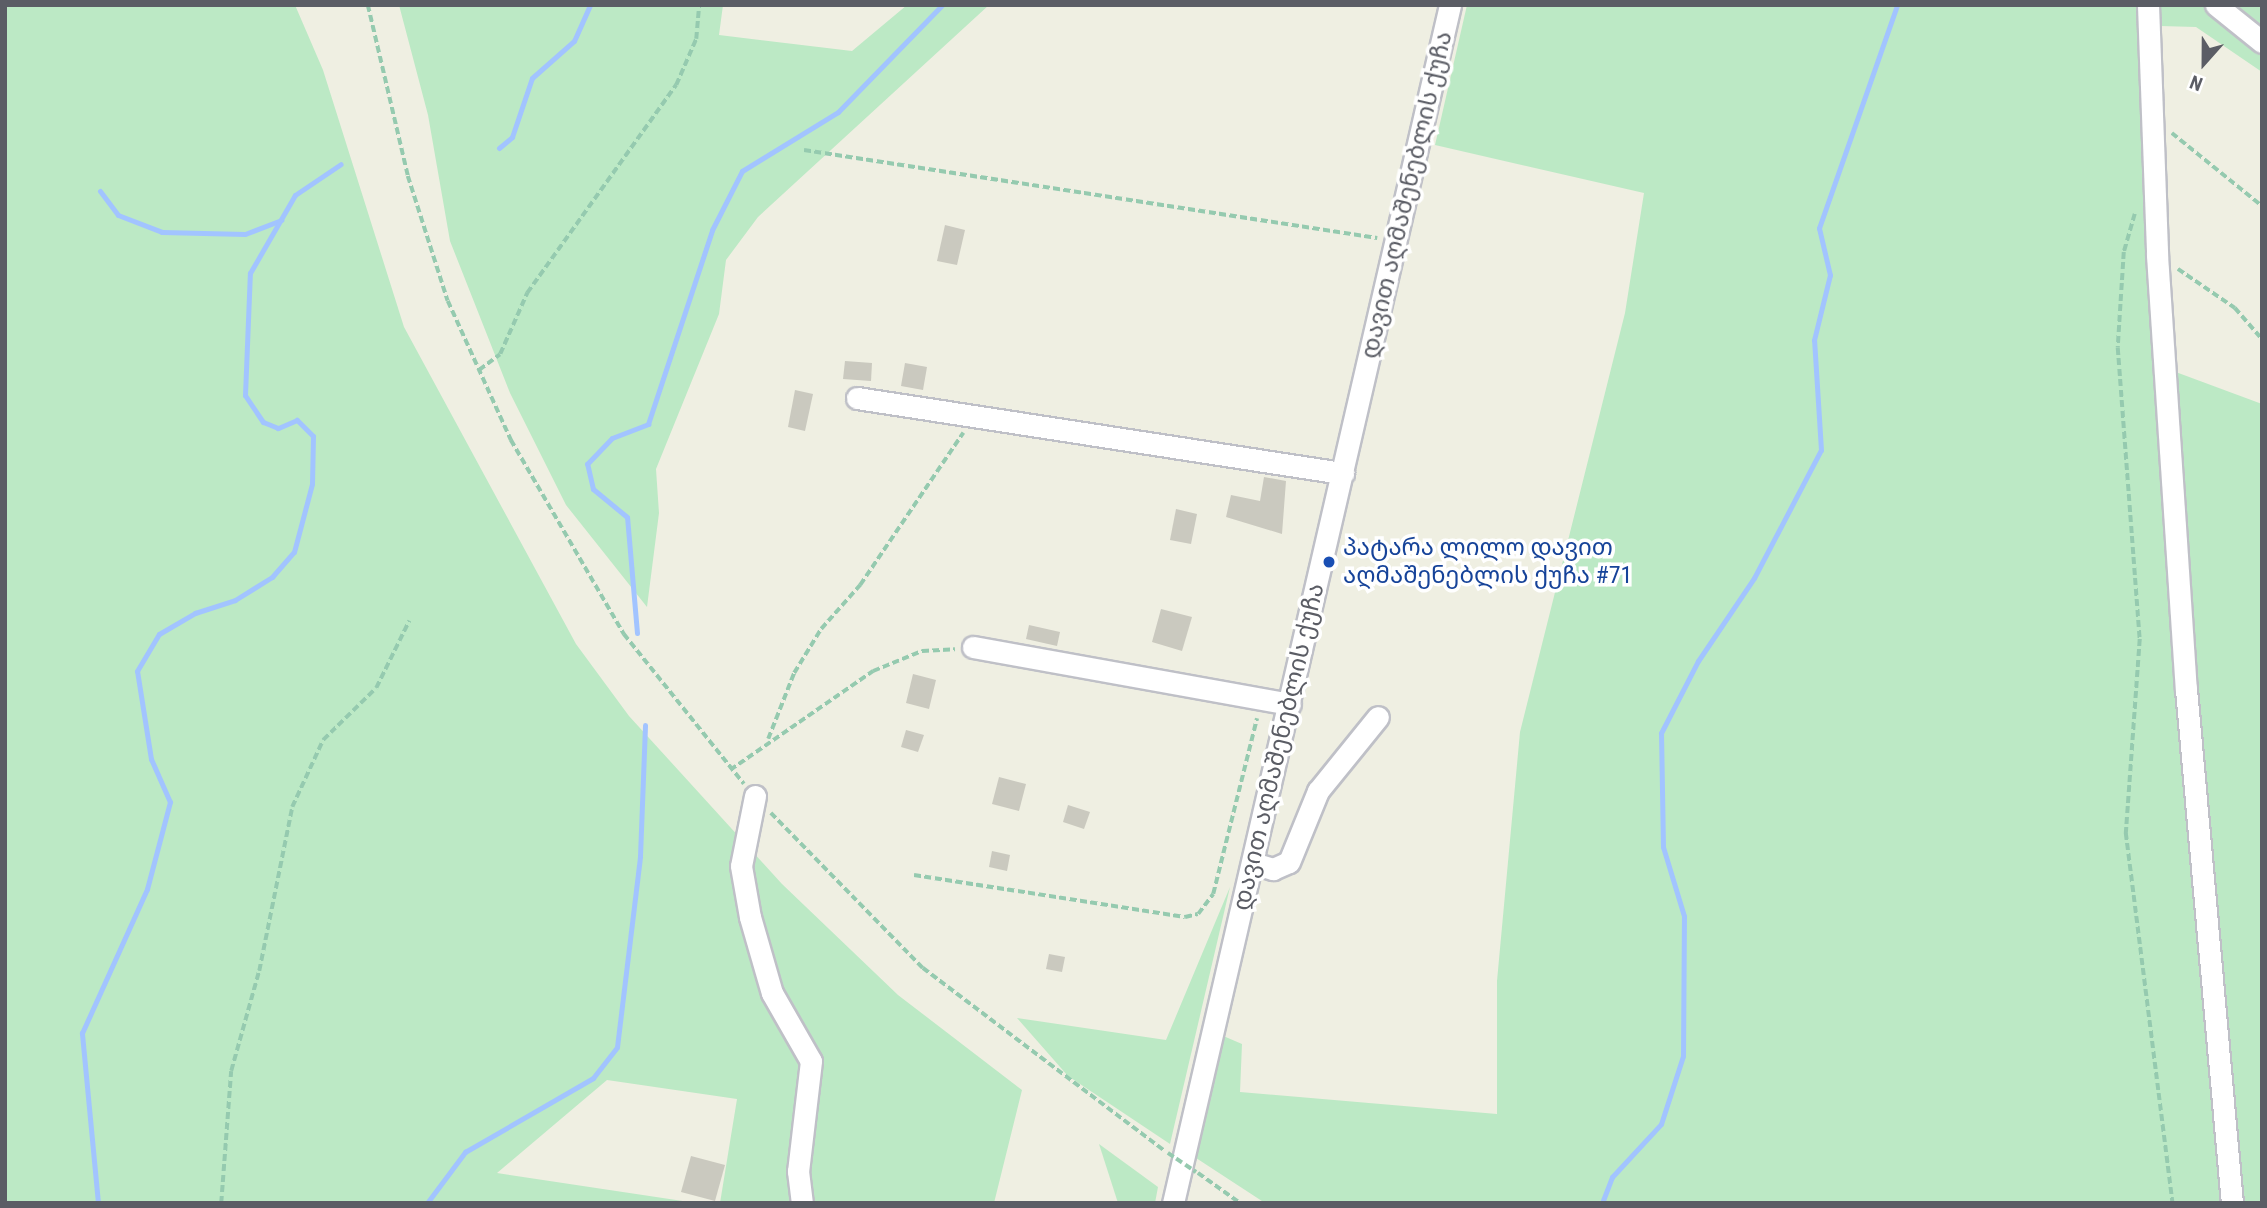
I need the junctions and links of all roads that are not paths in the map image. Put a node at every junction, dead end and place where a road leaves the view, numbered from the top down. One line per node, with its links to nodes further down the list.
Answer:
1 (1450, 5): 6 (street, დავით აღმაშენებლის ქუჩა)
2 (2148, 5): 14 (street)
3 (2216, 5): 4 (street)
4 (2262, 42)
5 (857, 398): 6 (street)
6 (1343, 473): 8 (street, დავით აღმაშენებლის ქუჩა)
7 (973, 647): 8 (street)
8 (1290, 704): 11 (street, დავით აღმაშენებლის ქუჩა)
9 (1378, 717): 11 (street)
10 (755, 796): 12 (street)
11 (1253, 863): 13 (street, დავით აღმაშენებლის ქუჩა)
12 (802, 1203)
13 (1173, 1203)
14 (2232, 1203)

